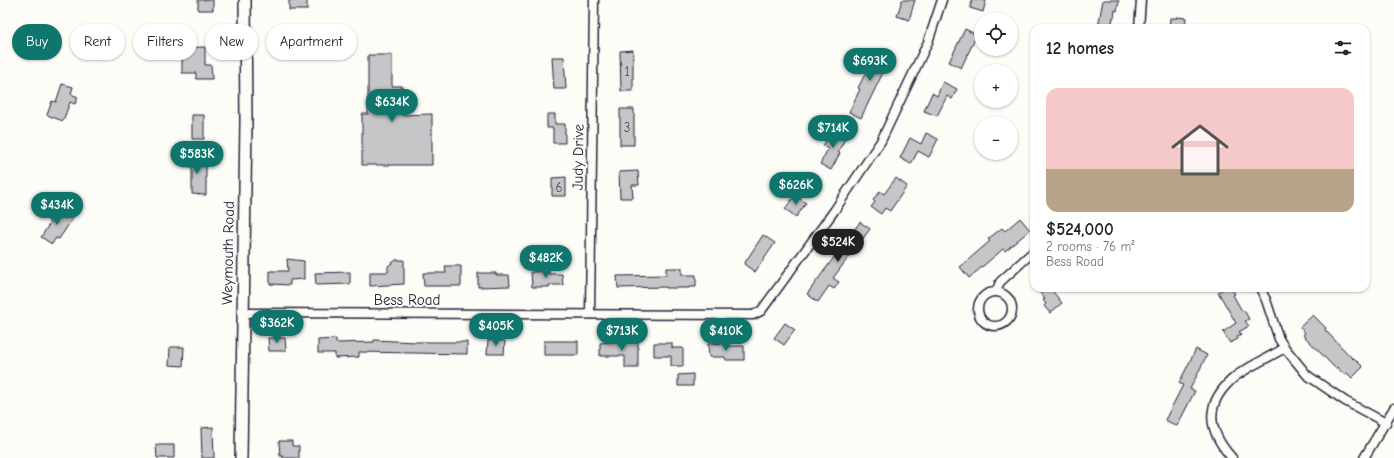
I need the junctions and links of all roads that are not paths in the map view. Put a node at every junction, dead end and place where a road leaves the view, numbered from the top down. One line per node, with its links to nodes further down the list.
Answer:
1 (245, 0): 9 (street, Weymouth Road)
2 (594, 0): 10 (street, Judy Drive)
3 (942, 0): 10 (street, Bess Road)
4 (1141, 0): 5 (street)
5 (1139, 24)
6 (1030, 255): 7 (street)
7 (996, 292): 7 (street)
8 (1262, 292): 11 (street)
9 (242, 313): 10 (street, Bess Road); 14 (street, Weymouth Road)
10 (590, 314)
11 (1285, 348): 13 (street); 15 (street)
12 (1394, 408): 13 (street)
13 (1386, 423): 16 (street)
14 (241, 458)
15 (1232, 458)
16 (1364, 458)

